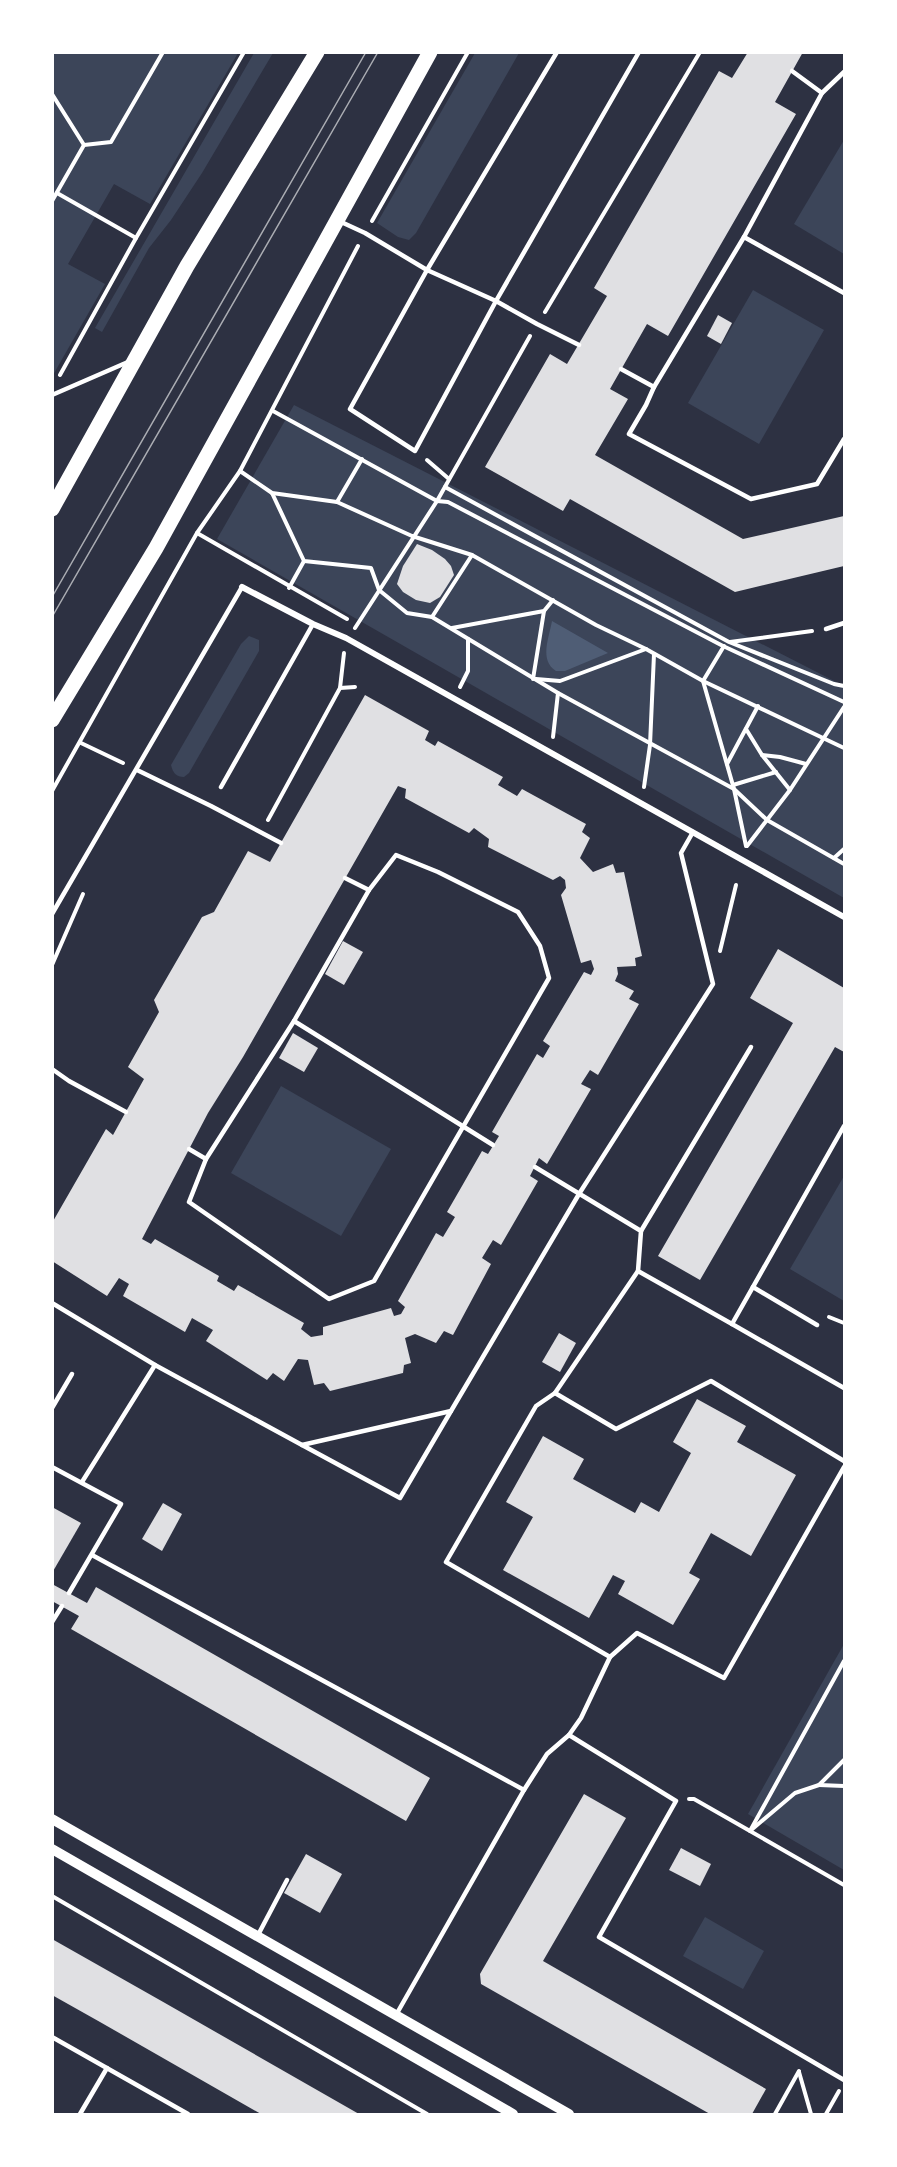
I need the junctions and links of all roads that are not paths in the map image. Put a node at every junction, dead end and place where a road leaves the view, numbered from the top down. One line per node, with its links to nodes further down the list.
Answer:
1 (317, 52): 14 (main road)
2 (430, 52): 8 (main road)
3 (557, 52): 10 (lane)
4 (639, 52): 12 (lane)
5 (792, 71): 7 (lane)
6 (844, 72): 7 (lane)
7 (822, 93): 9 (lane)
8 (336, 220): 10 (lane); 24 (main road)
9 (744, 237): 11 (lane); 16 (lane)
10 (427, 270): 12 (lane); 12 (lane)
11 (844, 293)
12 (496, 301): 13 (lane)
13 (579, 345)
14 (133, 360): 17 (lane); 19 (main road)
15 (621, 369): 16 (lane)
16 (654, 387): 18 (lane)
17 (52, 395)
18 (844, 439)
19 (52, 509)
20 (242, 587): 22 (street); 25 (lane)
21 (844, 623): 23 (lane)
22 (313, 624): 26 (lane); 27 (street)
23 (826, 629)
24 (52, 720)
25 (137, 770): 28 (lane); 31 (lane)
26 (221, 788)
27 (693, 832): 32 (street); 43 (lane)
28 (281, 843)
29 (345, 878): 30 (lane)
30 (369, 890): 33 (lane); 37 (lane)
31 (52, 914)
32 (844, 917)
33 (294, 1022): 37 (lane); 41 (lane)
34 (751, 1047): 44 (lane)
35 (52, 1069): 36 (lane)
36 (126, 1112)
37 (465, 1126): 39 (lane); 41 (lane)
38 (844, 1126): 46 (lane)
39 (493, 1145)
40 (189, 1149): 41 (lane)
41 (207, 1159)
42 (535, 1167): 43 (lane)
43 (579, 1194): 44 (lane); 55 (lane)
44 (641, 1231): 45 (lane)
45 (638, 1271): 48 (lane); 53 (lane)
46 (753, 1287): 48 (lane); 49 (lane)
47 (52, 1303): 50 (lane)
48 (732, 1323): 52 (lane)
49 (817, 1325)
50 (155, 1365): 56 (lane); 60 (lane)
51 (72, 1374): 54 (lane)
52 (844, 1388)
53 (555, 1393): 57 (lane); 65 (lane)
54 (52, 1408)
55 (451, 1411): 56 (lane); 56 (lane)
56 (302, 1445)
57 (844, 1461)
58 (52, 1467): 60 (lane)
59 (844, 1467): 65 (lane)
60 (82, 1482): 61 (lane)
61 (92, 1555): 62 (lane); 67 (lane)
62 (69, 1593)
63 (62, 1606): 64 (lane)
64 (52, 1622)
65 (610, 1657): 66 (lane)
66 (570, 1735): 67 (lane); 75 (lane)
67 (524, 1790): 72 (lane)
68 (52, 1819): 71 (street)
69 (52, 1849): 78 (street)
70 (287, 1880): 71 (lane)
71 (258, 1935): 72 (street)
72 (396, 2014): 79 (street)
73 (52, 2037): 74 (lane)
74 (107, 2068): 76 (lane); 77 (lane)
75 (844, 2079)
76 (80, 2115)
77 (188, 2115)
78 (513, 2115)
79 (569, 2115)

